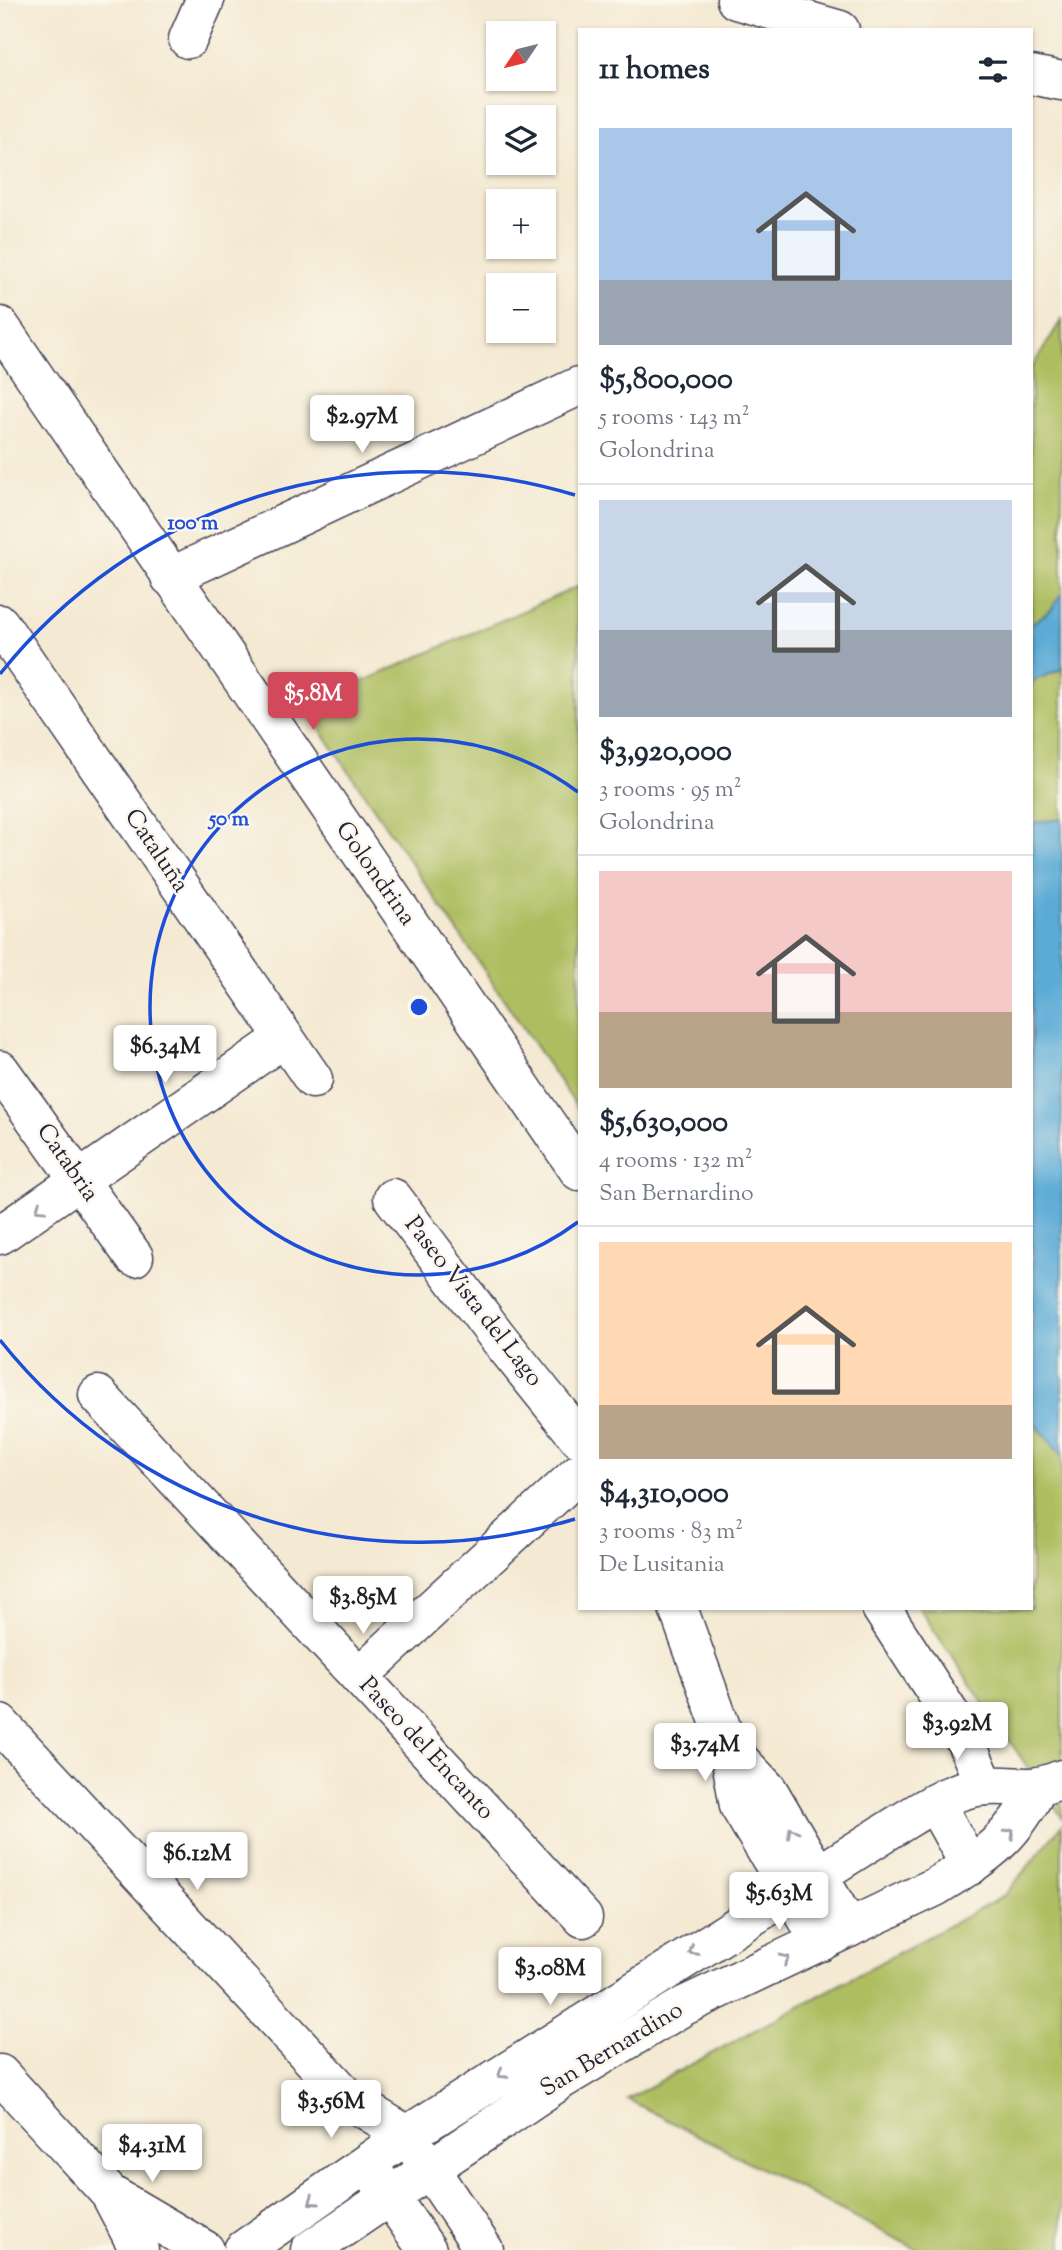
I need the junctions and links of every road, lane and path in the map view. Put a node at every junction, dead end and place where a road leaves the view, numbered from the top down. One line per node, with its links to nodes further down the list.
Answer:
1 (205, 0): 4 (street)
2 (736, 0): 3 (street)
3 (833, 28)
4 (188, 39)
5 (1033, 75): 6 (street)
6 (1062, 81)
7 (0, 326): 9 (street, Golondrina)
8 (578, 386): 9 (street)
9 (170, 577): 14 (street, Golondrina)
10 (0, 624): 11 (street, Cataluña)
11 (284, 1038): 13 (street, Cataluña); 15 (street)
12 (0, 1070): 15 (street, Catabria)
13 (313, 1079)
14 (578, 1170)
15 (79, 1181): 17 (street, one-way to 17); 18 (street, Catabria)
16 (393, 1198): 20 (street, Paseo Vista del Lago)
17 (0, 1235)
18 (134, 1257)
19 (99, 1395): 24 (street, Paseo del Encanto)
20 (578, 1436)
21 (578, 1474): 24 (street)
22 (679, 1610): 30 (street)
23 (881, 1610): 27 (street)
24 (359, 1676): 31 (street, Paseo del Encanto)
25 (0, 1724): 34 (street)
26 (1050, 1784): 27 (street, San Bernardino); 29 (street, San Bernardino, one-way to 26)
27 (985, 1786): 28 (street, San Bernardino)
28 (935, 1803): 29 (street); 30 (street, San Bernardino)
29 (970, 1866): 32 (street, San Bernardino)
30 (802, 1882): 32 (street); 35 (street, San Bernardino, one-way to 35)
31 (583, 1918)
32 (835, 1935): 37 (street, San Bernardino, one-way to 32)
33 (0, 2074): 38 (street)
34 (351, 2101): 35 (street); 36 (street)
35 (407, 2135): 36 (street, San Bernardino); 37 (street)
36 (368, 2163): 39 (street); 42 (street, San Bernardino, one-way to 42)
37 (429, 2167): 39 (street, San Bernardino); 45 (street)
38 (110, 2194): 40 (street); 41 (street)
39 (389, 2195): 43 (street, San Bernardino); 44 (street)
40 (139, 2250)
41 (205, 2250)
42 (243, 2250)
43 (310, 2250)
44 (427, 2250)
45 (484, 2250)

